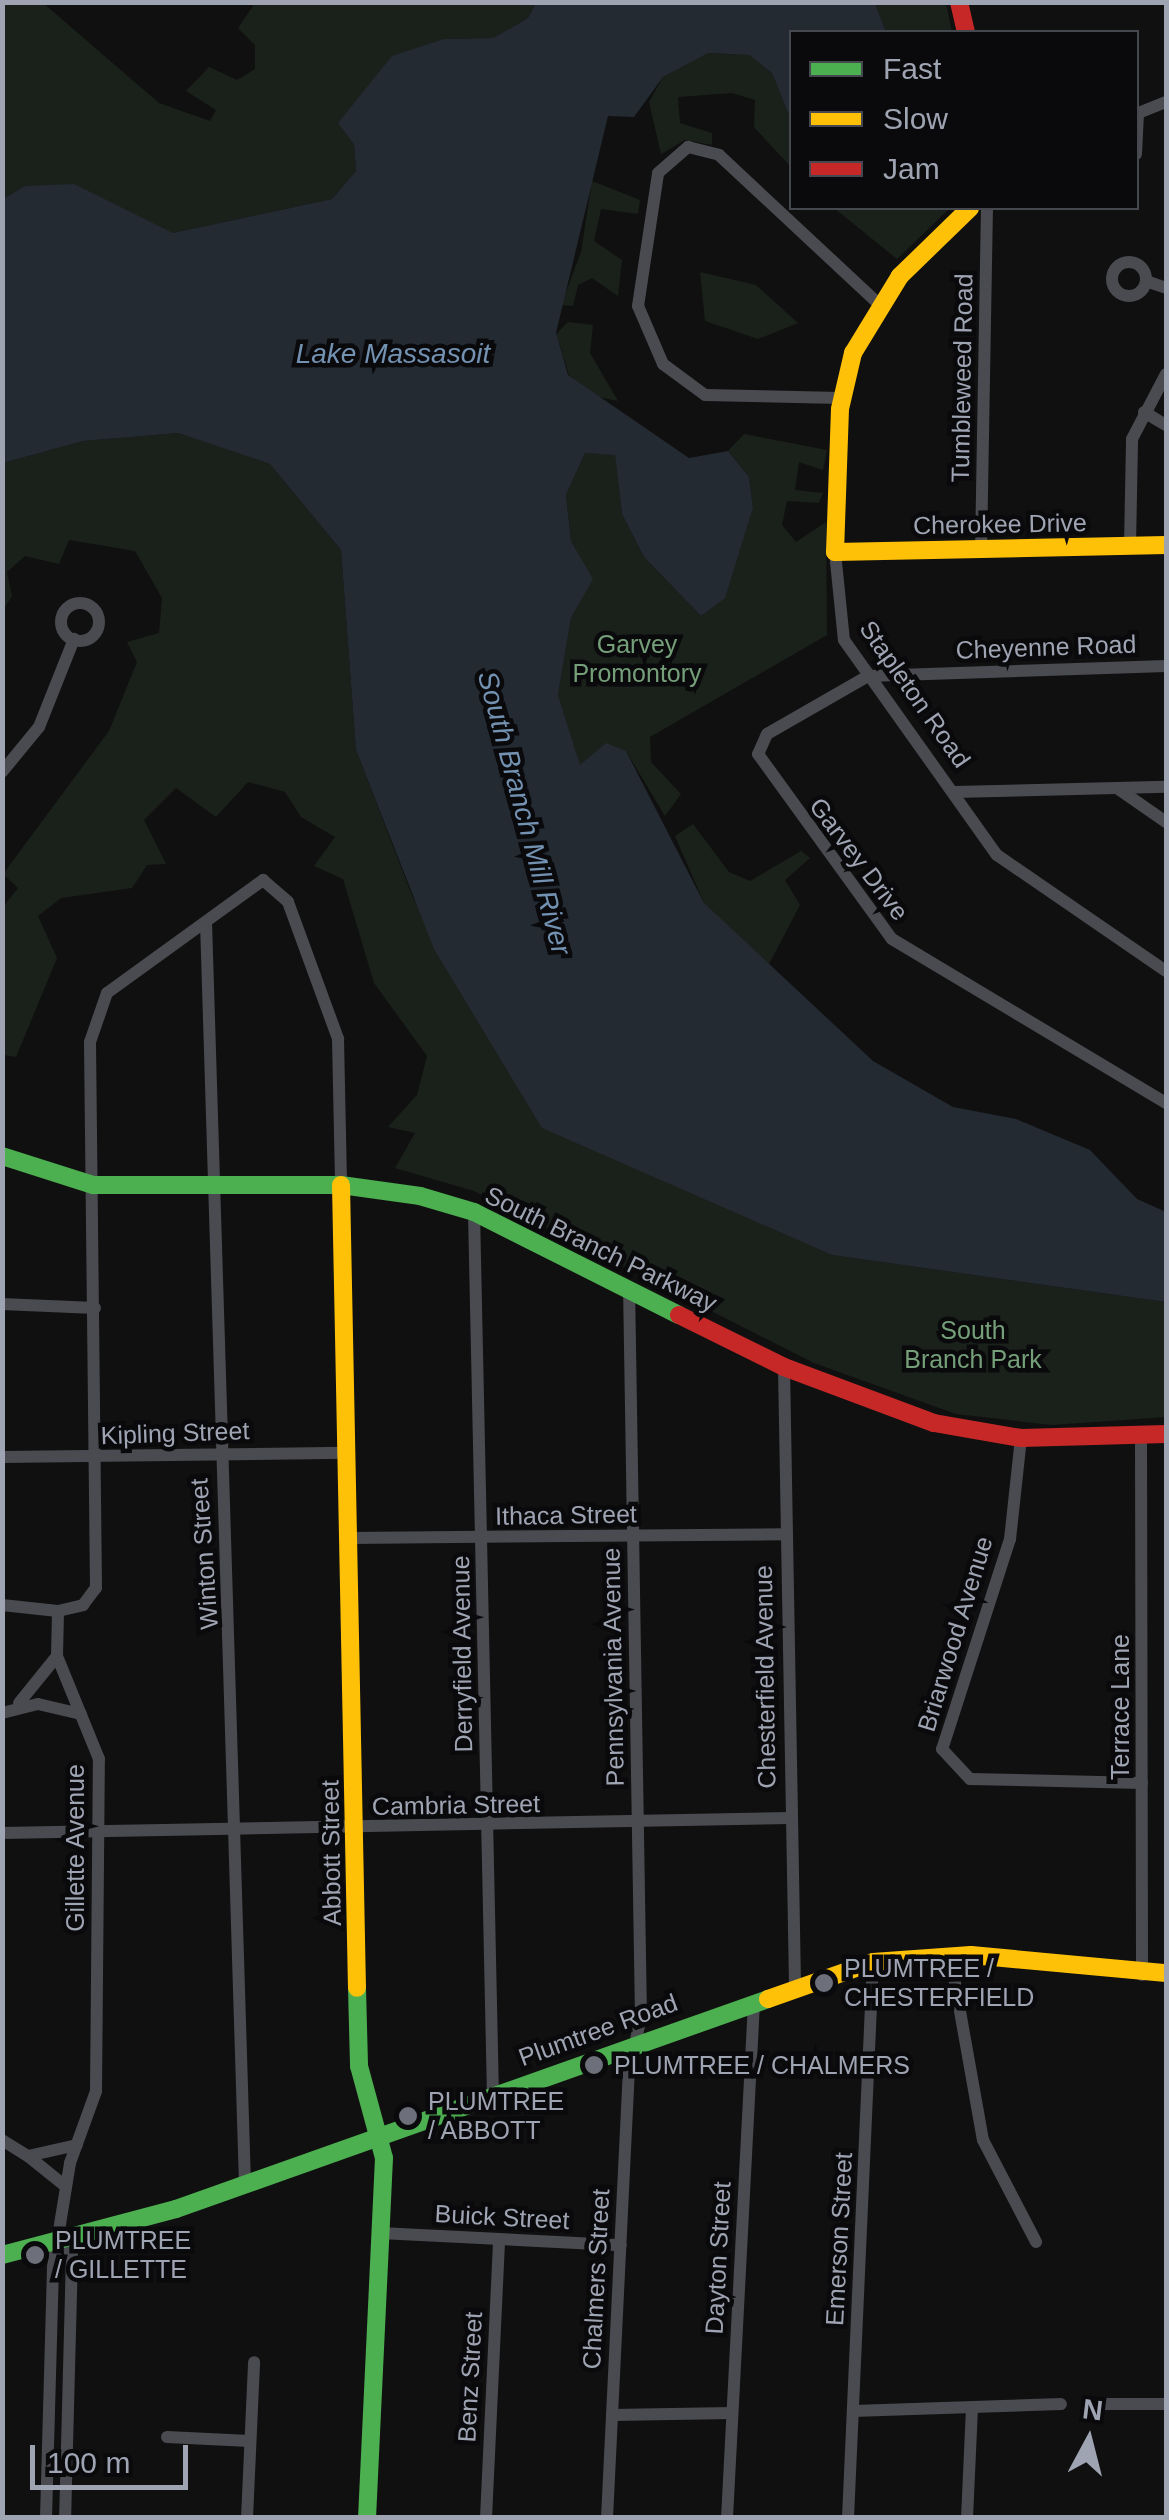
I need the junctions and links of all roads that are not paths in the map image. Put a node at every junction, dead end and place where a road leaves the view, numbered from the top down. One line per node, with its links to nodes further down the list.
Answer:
1 (960, 2): 2 (street)
2 (966, 30)
3 (1166, 102): 4 (street)
4 (1139, 112)
5 (968, 210): 9 (street, Stapleton Road)
6 (987, 210): 16 (street, Tumbleweed Road)
7 (1146, 281): 8 (street)
8 (1166, 288)
9 (879, 304): 11 (street, Stapleton Road); 11 (street)
10 (1166, 374): 12 (street)
11 (841, 398): 17 (street, Stapleton Road)
12 (1144, 412): 13 (street); 15 (street)
13 (1166, 425)
14 (1166, 545): 15 (street, Cherokee Drive)
15 (1130, 546): 16 (street, Cherokee Drive)
16 (981, 550): 17 (street, Cherokee Drive)
17 (835, 552): 20 (street, Stapleton Road)
18 (74, 639): 21 (street)
19 (1166, 666): 20 (street, Cheyenne Road)
20 (868, 676): 24 (street, Stapleton Road); 28 (street, Garvey Drive)
21 (2, 772)
22 (1166, 787): 23 (street)
23 (1117, 788): 24 (street); 25 (street)
24 (954, 792): 27 (street, Stapleton Road)
25 (1166, 822)
26 (206, 922): 30 (street); 31 (street); 32 (street, Winton Street)
27 (1166, 971)
28 (1166, 1103)
29 (2, 1156): 31 (street, South Branch Parkway)
30 (341, 1184): 32 (street, South Branch Parkway); 33 (street, South Branch Parkway); 41 (street, Abbott Street)
31 (93, 1185): 32 (street, South Branch Parkway); 36 (street)
32 (216, 1185): 42 (street, Winton Street)
33 (474, 1212): 34 (street, South Branch Parkway); 48 (street, Derryfield Avenue)
34 (629, 1290): 37 (street, South Branch Parkway); 46 (street, Pennsylvania Avenue)
35 (2, 1304): 36 (street)
36 (95, 1308): 44 (street)
37 (784, 1367): 39 (street, South Branch Parkway); 45 (street, Chesterfield Avenue)
38 (1166, 1434): 40 (street, South Branch Parkway)
39 (1022, 1438): 40 (street, South Branch Parkway); 54 (street, Briarwood Avenue)
40 (1141, 1438): 54 (street, Terrace Lane)
41 (348, 1453): 42 (street, Kipling Street); 47 (street, Abbott Street)
42 (221, 1454): 44 (street, Kipling Street); 60 (street, Winton Street)
43 (2, 1457): 44 (street, Kipling Street)
44 (97, 1458): 50 (street)
45 (784, 1534): 46 (street, Ithaca Street); 55 (street, Chesterfield Avenue)
46 (633, 1536): 48 (street, Ithaca Street); 56 (street, Pennsylvania Avenue)
47 (349, 1538): 48 (street, Ithaca Street); 58 (street, Abbott Street)
48 (482, 1540): 57 (street, Derryfield Avenue)
49 (2, 1605): 50 (street)
50 (58, 1610): 51 (street, Gillette Avenue)
51 (58, 1656): 52 (street); 53 (street, Gillette Avenue)
52 (6, 1710): 53 (street)
53 (81, 1714): 59 (street, Gillette Avenue)
54 (1142, 1783): 65 (street, Terrace Lane)
55 (790, 1818): 56 (street, Cambria Street); 66 (street, Chesterfield Avenue)
56 (639, 1823): 57 (street, Cambria Street); 68 (street, Pennsylvania Avenue)
57 (489, 1828): 58 (street, Cambria Street); 69 (street, Derryfield Avenue)
58 (356, 1830): 60 (street, Cambria Street); 70 (street, Abbott Street)
59 (98, 1833): 60 (street, Cambria Street); 61 (street, Cambria Street); 72 (street, Gillette Avenue)
60 (236, 1833): 74 (street, Winton Street)
61 (2, 1834)
62 (950, 1955): 63 (street, Plumtree Road); 65 (street, Plumtree Road); 79 (street)
63 (873, 1962): 66 (street, Plumtree Road); 89 (street, Emerson Street)
64 (1166, 1973): 65 (street, Plumtree Road)
65 (1142, 1975)
66 (794, 1987): 67 (street, Plumtree Road)
67 (754, 2002): 68 (street, Plumtree Road); 90 (street, Dayton Street)
68 (636, 2042): 69 (street, Plumtree Road); 80 (street, Chalmers Street)
69 (493, 2094): 70 (street, Plumtree Road)
70 (376, 2138): 74 (street, Plumtree Road); 76 (street, Abbott Street)
71 (2, 2140): 73 (street)
72 (77, 2145): 73 (street); 75 (street, Gillette Avenue)
73 (28, 2156): 75 (street)
74 (246, 2184): 78 (street, Plumtree Road)
75 (66, 2186): 78 (street, Gillette Avenue)
76 (380, 2234): 77 (street, Buick Street); 97 (street, Abbott Street)
77 (499, 2239): 80 (street, Buick Street); 98 (street, Benz Street)
78 (64, 2240): 81 (street, Plumtree Road); 86 (street, Gillette Avenue); 88 (street, Gillette Avenue)
79 (1036, 2242)
80 (621, 2245): 91 (street, Chalmers Street)
81 (2, 2255)
82 (254, 2362): 93 (street)
83 (1061, 2404): 87 (street)
84 (1102, 2404): 85 (street)
85 (1166, 2404)
86 (49, 2409): 88 (street); 94 (street, Gillette Avenue)
87 (972, 2409): 89 (street); 102 (street)
88 (68, 2410): 95 (street, Gillette Avenue)
89 (853, 2411): 101 (street, Emerson Street)
90 (732, 2413): 91 (street); 100 (street, Dayton Street)
91 (612, 2415): 99 (street, Chalmers Street)
92 (167, 2437): 93 (street)
93 (250, 2442): 96 (street)
94 (46, 2518)
95 (64, 2518)
96 (246, 2518)
97 (367, 2518)
98 (486, 2518)
99 (607, 2518)
100 (727, 2518)
101 (848, 2518)
102 (968, 2518)

